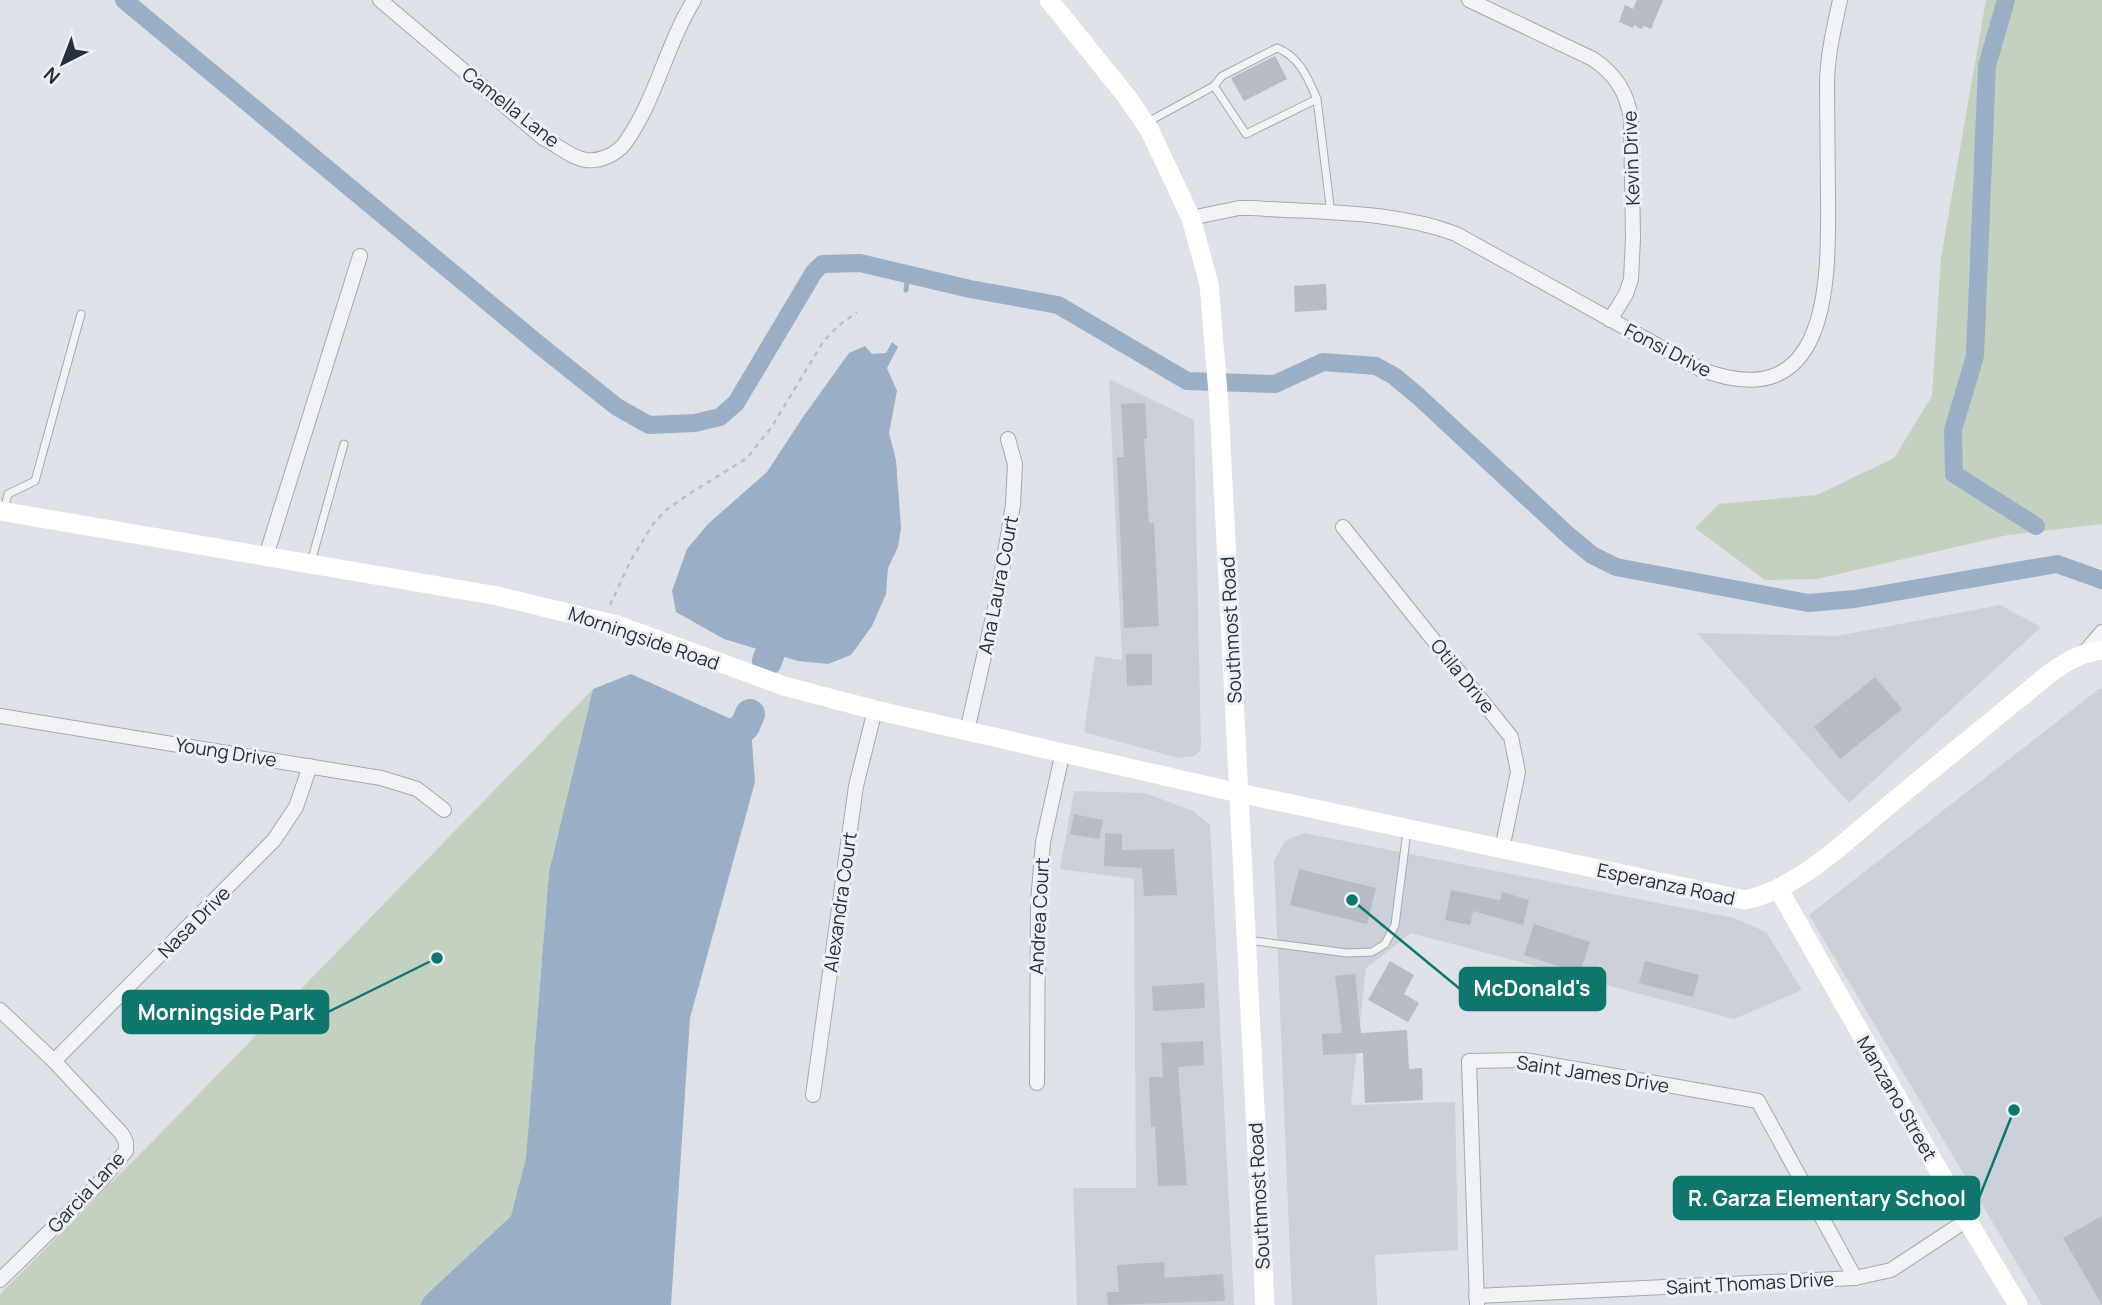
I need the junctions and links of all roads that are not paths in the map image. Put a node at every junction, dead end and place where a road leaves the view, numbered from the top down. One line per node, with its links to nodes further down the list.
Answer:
1 (380, 0): 2 (street, Camella Lane)
2 (694, 0)
3 (1049, 0): 8 (street, Southmost Road)
4 (1469, 0): 13 (street, Kevin Drive)
5 (1840, 0): 13 (street, Fonsi Drive)
6 (1214, 86): 7 (lane); 7 (lane); 8 (lane)
7 (1317, 99): 9 (lane)
8 (1145, 123): 10 (street, Southmost Road)
9 (1331, 214): 10 (street, Fonsi Drive); 13 (street, Fonsi Drive)
10 (1191, 218): 27 (street, Southmost Road)
11 (360, 256): 18 (street)
12 (80, 314): 16 (lane)
13 (1610, 320)
14 (1008, 439): 24 (street, Ana Laura Court)
15 (344, 444): 19 (lane)
16 (2, 511): 18 (street, Morningside Road)
17 (1343, 527): 30 (street, Otila Drive)
18 (266, 556): 19 (street, Morningside Road)
19 (310, 564): 22 (street, Morningside Road)
20 (2102, 632): 21 (street)
21 (2094, 651): 31 (street, Esperanza Road)
22 (875, 710): 24 (street, Morningside Road); 36 (street, Alexandra Court)
23 (0, 716): 26 (street, Young Drive)
24 (967, 731): 25 (street, Morningside Road)
25 (1063, 751): 27 (street, Morningside Road); 35 (street, Andrea Court)
26 (310, 766): 28 (street, Young Drive); 34 (street, Nasa Drive)
27 (1239, 793): 29 (street, Esperanza Road); 32 (street, Southmost Road)
28 (444, 810)
29 (1408, 829): 30 (street, Esperanza Road); 32 (lane)
30 (1502, 849): 31 (street, Esperanza Road)
31 (1779, 890): 37 (street, Manzano Street)
32 (1246, 940): 41 (street, Southmost Road)
33 (0, 1010): 34 (street, Garcia Lane)
34 (54, 1061): 39 (street, Garcia Lane)
35 (1037, 1083)
36 (813, 1095)
37 (1967, 1220): 38 (street, Saint Thomas Drive); 42 (street, Manzano Street)
38 (1855, 1278): 40 (street, Saint Thomas Drive); 40 (street, Saint James Drive)
39 (0, 1280)
40 (1477, 1301)
41 (1265, 1305)
42 (2018, 1305)

